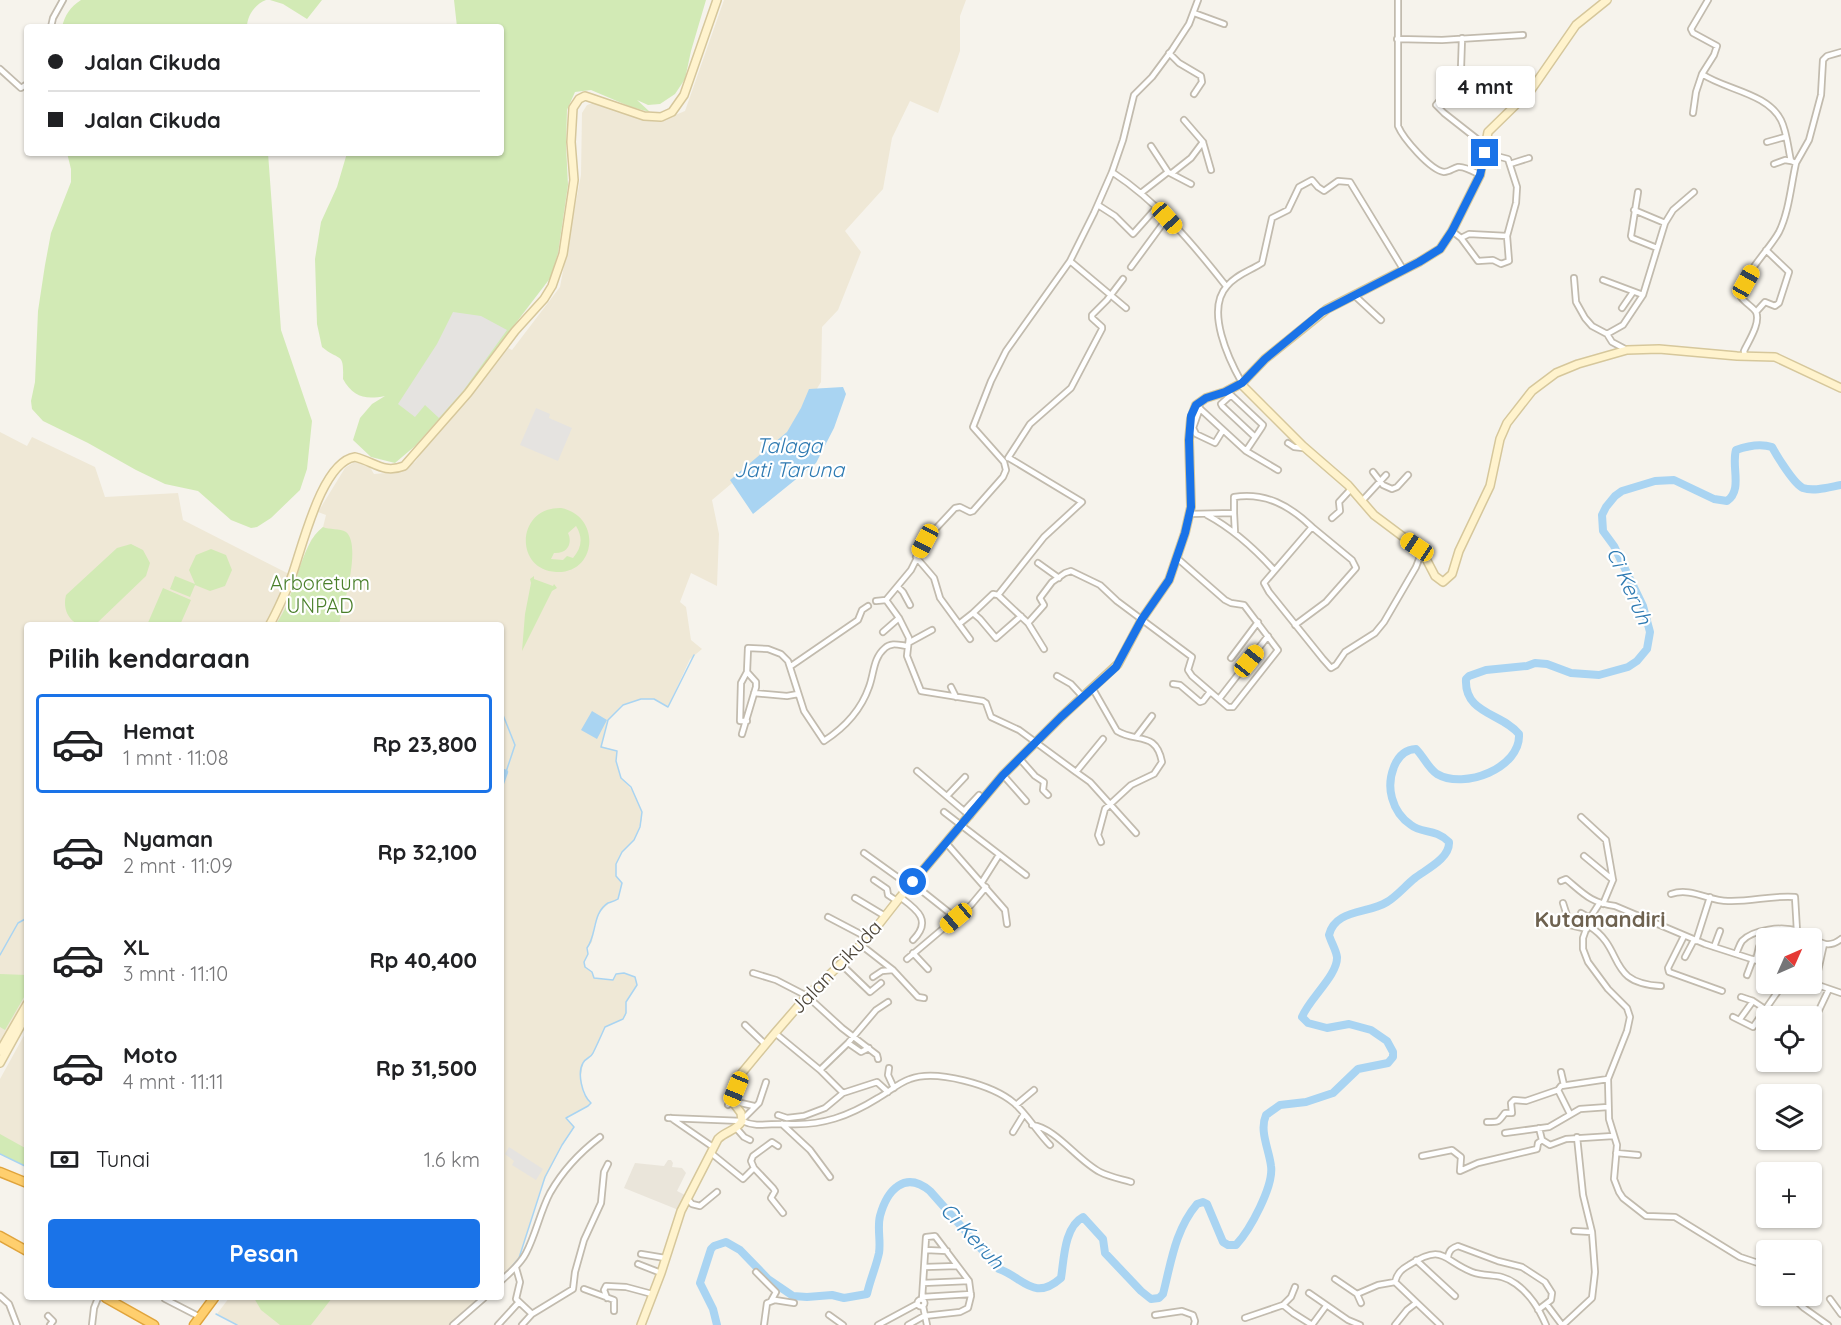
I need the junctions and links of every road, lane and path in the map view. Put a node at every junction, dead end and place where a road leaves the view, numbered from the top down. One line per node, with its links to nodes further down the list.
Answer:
1 (63, 0): 8 (street)
2 (717, 0): 107 (street)
3 (1198, 0): 7 (street)
4 (1398, 0): 12 (street)
5 (1607, 0): 25 (street)
6 (1708, 0): 16 (street)
7 (1194, 13): 9 (street); 14 (street)
8 (52, 24)
9 (1224, 24)
10 (1523, 35): 11 (street)
11 (1462, 38): 12 (street); 25 (street)
12 (1397, 39): 33 (street)
13 (1841, 52): 27 (street)
14 (1169, 53): 18 (street); 31 (street)
15 (0, 69): 17 (street)
16 (1702, 74): 19 (street); 21 (street)
17 (24, 86)
18 (1194, 93)
19 (1693, 113)
20 (1184, 120): 22 (street)
21 (1785, 137): 23 (street); 27 (street)
22 (1203, 142): 30 (street); 32 (street)
23 (1767, 142)
24 (1151, 146): 32 (street)
25 (1486, 149): 28 (street); 33 (street)
26 (1529, 158): 28 (street)
27 (1794, 162): 29 (street); 47 (street)
28 (1510, 164): 44 (street)
29 (1774, 164)
30 (1210, 170)
31 (1112, 172): 37 (street); 38 (street)
32 (1170, 173): 34 (street); 37 (street)
33 (1480, 175): 43 (street)
34 (1191, 184)
35 (1638, 192): 40 (street)
36 (1694, 192): 42 (street)
37 (1141, 193): 39 (street)
38 (1098, 206): 39 (street); 48 (street)
39 (1156, 207): 41 (street)
40 (1634, 210): 42 (street); 46 (street)
41 (1167, 218): 49 (street); 54 (street)
42 (1665, 223): 46 (street)
43 (1452, 231): 45 (street); 50 (street)
44 (1507, 236): 45 (street); 45 (street)
45 (1461, 238)
46 (1657, 248): 58 (street)
47 (1766, 250): 61 (street); 61 (street)
48 (1070, 261): 56 (street); 75 (street)
49 (1131, 267)
50 (1403, 269): 54 (street); 57 (street)
51 (1574, 278): 63 (street)
52 (1123, 279): 56 (street)
53 (1603, 280): 55 (street)
54 (1226, 286): 66 (street)
55 (1632, 292): 58 (street); 60 (street)
56 (1110, 295): 59 (street); 74 (street)
57 (1353, 295): 62 (street); 66 (street)
58 (1643, 295): 63 (street)
59 (1126, 308)
60 (1622, 308)
61 (1756, 312): 65 (street)
62 (1381, 320)
63 (1607, 334): 64 (street)
64 (1627, 350): 65 (street); 89 (street)
65 (1745, 356): 67 (street)
66 (1242, 383): 68 (street); 72 (street)
67 (1840, 386)
68 (1198, 407): 69 (street); 69 (street); 84 (street, Jalan Cikuda)
69 (1222, 430): 73 (street)
70 (1255, 437): 70 (street); 73 (street)
71 (1288, 443): 72 (street)
72 (1306, 449): 81 (street)
73 (1246, 451): 76 (street)
74 (1009, 458): 75 (street); 98 (street)
75 (1004, 462): 90 (street)
76 (1278, 470)
77 (1372, 472): 80 (street)
78 (1386, 475): 80 (street)
79 (1408, 476): 80 (street)
80 (1381, 482): 82 (street)
81 (1351, 489): 82 (street); 86 (street)
82 (1362, 501): 89 (street)
83 (1234, 513): 85 (street); 87 (street); 88 (street)
84 (1189, 514): 85 (street); 91 (street, Jalan Cikuda)
85 (1207, 514): 88 (street)
86 (1332, 518)
87 (1311, 527): 94 (street); 111 (street)
88 (1235, 533): 94 (street)
89 (1422, 551): 111 (street)
90 (916, 557): 97 (street); 110 (street)
91 (1177, 558): 106 (street, Jalan Cikuda); 108 (street)
92 (1038, 563): 96 (street)
93 (1074, 564): 95 (street)
94 (1274, 570): 111 (street)
95 (1071, 571): 96 (street); 106 (street)
96 (1059, 578): 109 (street)
97 (898, 587): 99 (street); 101 (street)
98 (998, 595): 103 (street); 104 (street)
99 (886, 600): 100 (street); 105 (street)
100 (876, 601)
101 (910, 605)
102 (868, 606): 119 (street)
103 (973, 613): 104 (street); 110 (street)
104 (1021, 616): 109 (street)
105 (899, 618): 113 (street); 116 (street)
106 (1142, 619): 124 (street, Jalan Cikuda); 125 (street)
107 (271, 622)
108 (1258, 622): 114 (street); 118 (street)
109 (1028, 623): 117 (street)
110 (959, 624): 115 (street)
111 (1295, 625)
112 (932, 630): 116 (street)
113 (883, 632)
114 (1268, 636): 130 (street); 130 (street)
115 (970, 639)
116 (908, 644): 127 (street); 128 (street)
117 (1044, 649)
118 (1231, 658)
119 (791, 666): 120 (street); 127 (street)
120 (747, 672): 126 (street); 132 (street)
121 (1057, 676): 129 (street)
122 (1173, 684): 125 (street)
123 (951, 687): 128 (street)
124 (1093, 690): 129 (street, Jalan Cikuda); 134 (street)
125 (1210, 692): 130 (street)
126 (754, 693): 127 (street); 132 (street)
127 (798, 694)
128 (956, 697): 136 (street)
129 (1083, 697): 136 (street, Jalan Cikuda)
130 (1218, 699)
131 (1152, 716): 134 (street)
132 (747, 721): 133 (street)
133 (742, 734)
134 (1136, 737): 146 (street)
135 (1103, 738): 139 (street)
136 (1038, 742): 137 (street, Jalan Cikuda); 139 (street)
137 (1020, 759): 140 (street, Jalan Cikuda); 143 (street)
138 (916, 771): 144 (street)
139 (1076, 772): 146 (street)
140 (1003, 775): 145 (street); 148 (street, Jalan Cikuda)
141 (965, 777): 144 (street)
142 (979, 795): 148 (street)
143 (1048, 795)
144 (947, 796): 148 (street)
145 (1026, 801)
146 (1111, 804): 151 (street); 152 (street)
147 (944, 812): 150 (street)
148 (967, 814): 150 (street, Jalan Cikuda)
149 (1581, 818): 160 (street)
150 (962, 826): 153 (street, Jalan Cikuda); 155 (street)
151 (1137, 833)
152 (1101, 842)
153 (947, 844): 161 (street, Jalan Cikuda); 162 (street)
154 (864, 853): 161 (street)
155 (999, 855): 157 (street); 162 (street)
156 (1584, 856): 160 (street)
157 (1026, 875)
158 (873, 880): 166 (street)
159 (1561, 880): 168 (street)
160 (1613, 880): 168 (street)
161 (911, 885): 166 (street, Jalan Cikuda); 172 (street)
162 (984, 885): 172 (street); 174 (street)
163 (1671, 894): 164 (street)
164 (1710, 897): 176 (street); 183 (street)
165 (855, 898): 170 (street)
166 (898, 899): 170 (street, Jalan Cikuda); 182 (street)
167 (1563, 903): 175 (street)
168 (1601, 904): 173 (street); 179 (street)
169 (1581, 914): 173 (street)
170 (885, 916): 180 (street, Jalan Cikuda)
171 (828, 917): 180 (street)
172 (956, 918): 187 (street)
173 (1590, 918): 175 (street)
174 (1007, 924)
175 (1588, 927): 201 (street); 230 (street)
176 (1797, 928)
177 (1720, 931): 186 (street)
178 (1756, 934): 189 (street)
179 (1684, 936): 183 (street); 204 (street)
180 (868, 938): 185 (street, Jalan Cikuda)
181 (1841, 939): 184 (street)
182 (913, 940)
183 (1695, 940): 186 (street); 191 (street)
184 (1824, 944): 188 (street)
185 (861, 945): 194 (street, Jalan Cikuda); 196 (street)
186 (1714, 947): 189 (street)
187 (913, 953): 192 (street); 195 (street)
188 (1822, 953)
189 (1736, 954): 193 (street)
190 (1756, 954): 193 (street)
191 (1684, 957)
192 (907, 959)
193 (1754, 959): 198 (street)
194 (841, 964): 200 (street); 206 (street, Jalan Cikuda)
195 (928, 969)
196 (893, 970): 199 (street); 208 (street)
197 (753, 973): 206 (street)
198 (1747, 975)
199 (873, 977)
200 (881, 983)
201 (1661, 986)
202 (1822, 986): 203 (street)
203 (1829, 989): 205 (street); 212 (street)
204 (1722, 991)
205 (1841, 993)
206 (807, 996): 219 (street, Jalan Cikuda); 220 (street)
207 (1741, 997): 209 (street)
208 (924, 998)
209 (1753, 1001): 211 (street); 216 (street)
210 (888, 1002): 220 (street)
211 (1762, 1006)
212 (1820, 1006)
213 (24, 1009): 224 (street)
214 (1733, 1017): 216 (street)
215 (24, 1019): 226 (street)
216 (1740, 1019): 217 (street)
217 (1756, 1023)
218 (745, 1025): 222 (street)
219 (775, 1033): 222 (street, Jalan Cikuda); 228 (street)
220 (853, 1036): 221 (street); 223 (street)
221 (848, 1043): 223 (street); 228 (street)
222 (765, 1044): 238 (street, Jalan Cikuda)
223 (869, 1048): 225 (street)
224 (0, 1051)
225 (878, 1059)
226 (0, 1063)
227 (889, 1068): 233 (street)
228 (820, 1070): 237 (street)
229 (1562, 1072): 232 (street)
230 (1608, 1079): 232 (street); 241 (street)
231 (766, 1082): 245 (street)
232 (1564, 1085): 235 (street)
233 (894, 1088): 236 (street); 239 (street)
234 (1034, 1090): 239 (street)
235 (1558, 1090): 243 (street); 246 (street)
236 (888, 1092): 237 (street); 247 (street)
237 (843, 1093): 244 (street)
238 (730, 1103): 240 (street); 245 (street)
239 (1016, 1105): 242 (street)
240 (754, 1106)
241 (1608, 1107): 243 (street); 253 (street)
242 (1024, 1114): 248 (street); 251 (street)
243 (1570, 1114): 249 (street)
244 (778, 1115)
245 (743, 1120): 247 (street); 250 (street); 262 (street)
246 (1487, 1122)
247 (782, 1124): 269 (street)
248 (1032, 1125): 258 (street); 271 (street)
249 (1539, 1128): 252 (street); 257 (street)
250 (736, 1129): 256 (street); 262 (street)
251 (1013, 1132)
252 (1506, 1133)
253 (1613, 1136): 255 (street); 259 (street)
254 (600, 1137): 290 (street)
255 (1577, 1137): 257 (street); 276 (street)
256 (750, 1140)
257 (1542, 1140): 265 (street)
258 (1050, 1145)
259 (1617, 1145): 260 (street); 263 (street)
260 (1626, 1145)
261 (778, 1146): 267 (street)
262 (712, 1150): 267 (street); 273 (street)
263 (1616, 1153): 264 (street); 286 (street)
264 (1638, 1155)
265 (1422, 1156)
266 (608, 1164): 329 (street)
267 (754, 1168): 274 (street)
268 (0, 1172): 270 (highway)
269 (830, 1177)
270 (24, 1182)
271 (1131, 1182)
272 (717, 1192): 273 (street)
273 (687, 1198): 283 (street)
274 (783, 1213)
275 (1574, 1231): 276 (street)
276 (1592, 1232): 357 (street)
277 (0, 1236): 278 (highway)
278 (24, 1249)
279 (926, 1250): 280 (street); 280 (street); 289 (street)
280 (947, 1251): 288 (street)
281 (641, 1254): 283 (street)
282 (1448, 1257): 284 (street); 285 (street); 293 (street)
283 (665, 1258): 292 (street)
284 (1416, 1260): 297 (street); 306 (street)
285 (1498, 1261): 293 (street); 323 (street)
286 (1756, 1262)
287 (638, 1264): 292 (street)
288 (957, 1266): 289 (street); 296 (street)
289 (925, 1267): 298 (street)
290 (516, 1268): 294 (street); 316 (street)
291 (756, 1272): 315 (street)
292 (661, 1273): 302 (street)
293 (1496, 1275): 327 (street)
294 (504, 1278)
295 (1335, 1279): 304 (street)
296 (969, 1281): 298 (street); 303 (street)
297 (1395, 1282): 304 (street); 319 (street)
298 (923, 1283): 308 (street)
299 (1294, 1287): 322 (street)
300 (584, 1289): 307 (street)
301 (1309, 1293): 325 (street)
302 (652, 1294): 307 (street); 346 (street)
303 (971, 1294): 308 (street); 334 (street)
304 (1357, 1294): 318 (street)
305 (0, 1296): 320 (street)
306 (1455, 1296)
307 (607, 1298): 328 (street)
308 (922, 1298): 321 (street)
309 (1830, 1299): 330 (street)
310 (97, 1300): 341 (street)
311 (110, 1300): 342 (highway)
312 (166, 1300): 336 (street)
313 (215, 1300): 336 (highway)
314 (482, 1300): 343 (street)
315 (771, 1301): 317 (street); 338 (street)
316 (519, 1302): 329 (street); 344 (street)
317 (794, 1303)
318 (1361, 1303)
319 (1416, 1303): 354 (street); 355 (street)
320 (9, 1304): 324 (street); 339 (street)
321 (920, 1305): 334 (street); 348 (street)
322 (1283, 1305): 335 (street); 352 (street)
323 (1547, 1305): 327 (street); 357 (street)
324 (1, 1306)
325 (1326, 1306): 352 (street); 353 (street)
326 (1801, 1306): 358 (street)
327 (1538, 1310): 356 (street)
328 (614, 1311)
329 (532, 1314): 345 (street)
330 (1841, 1314)
331 (829, 1315): 347 (street)
332 (1155, 1315): 351 (street)
333 (48, 1316): 337 (street)
334 (924, 1316): 349 (street); 350 (street)
335 (1245, 1318)
336 (199, 1322)
337 (52, 1323): 340 (street)
338 (766, 1324)
339 (17, 1325)
340 (58, 1325)
341 (92, 1325)
342 (154, 1325)
343 (453, 1325)
344 (498, 1325)
345 (522, 1325)
346 (641, 1325)
347 (843, 1325)
348 (878, 1325)
349 (908, 1325)
350 (927, 1325)
351 (1194, 1325)
352 (1312, 1325)
353 (1360, 1325)
354 (1395, 1325)
355 (1440, 1325)
356 (1546, 1325)
357 (1562, 1325)
358 (1828, 1325)

